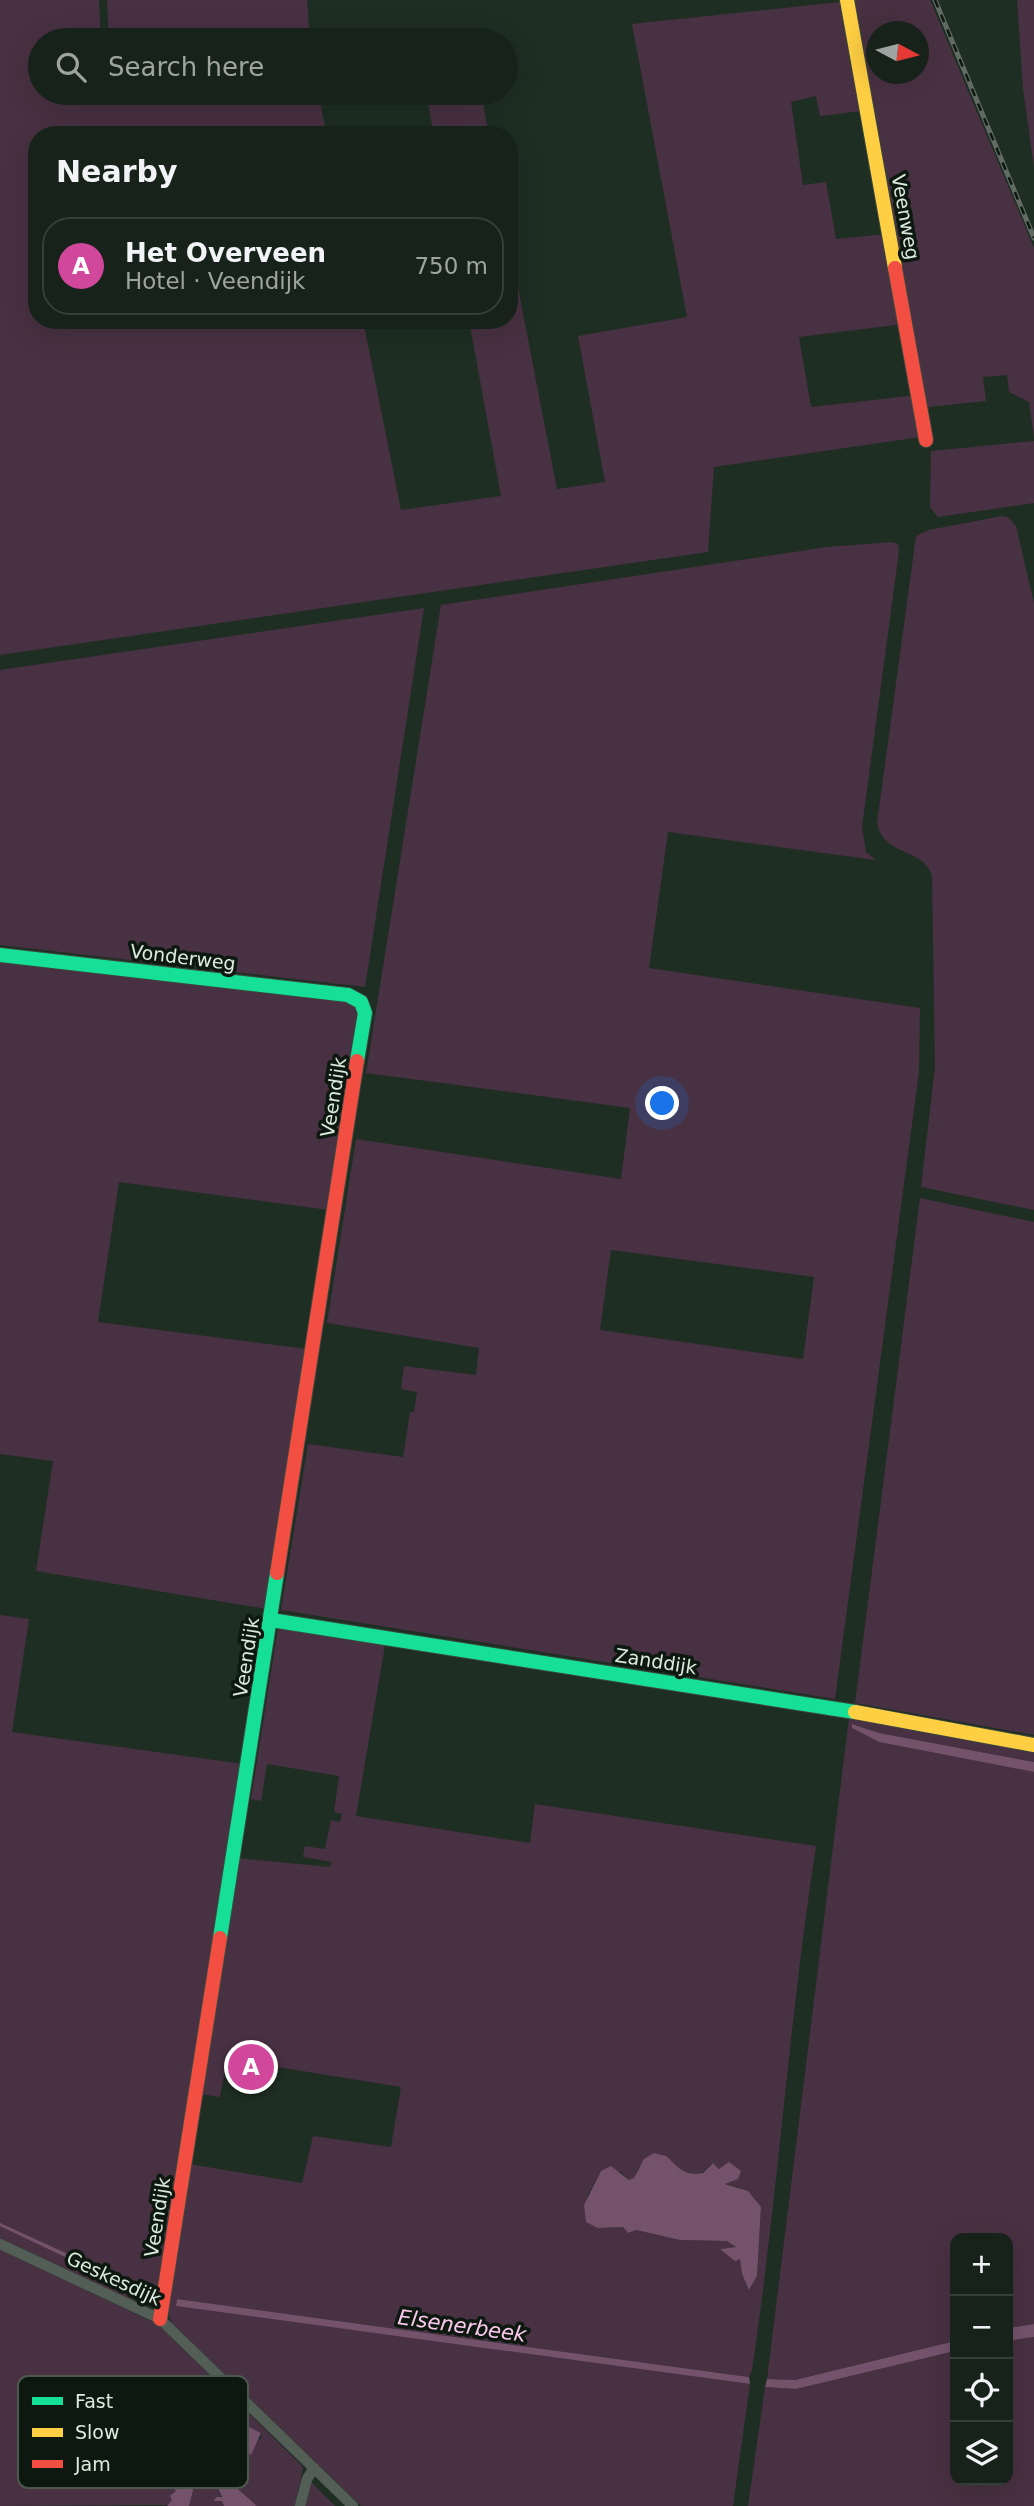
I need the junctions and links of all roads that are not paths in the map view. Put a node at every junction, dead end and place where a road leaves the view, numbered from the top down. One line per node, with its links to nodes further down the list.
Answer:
1 (847, 0): 2 (street, Veenweg)
2 (926, 440)
3 (0, 955): 4 (street, Vonderweg)
4 (360, 1002): 5 (street, Veendijk)
5 (271, 1620): 6 (street, Zanddijk); 8 (street, Veendijk)
6 (1034, 1745)
7 (0, 2244): 8 (street, Geskesdijk)
8 (160, 2319): 9 (street, Geskesdijk)
9 (219, 2376)
10 (248, 2404): 11 (street, Geskesdijk)
11 (314, 2468): 12 (street); 13 (street, Geskesdijk)
12 (300, 2506)
13 (353, 2506)

